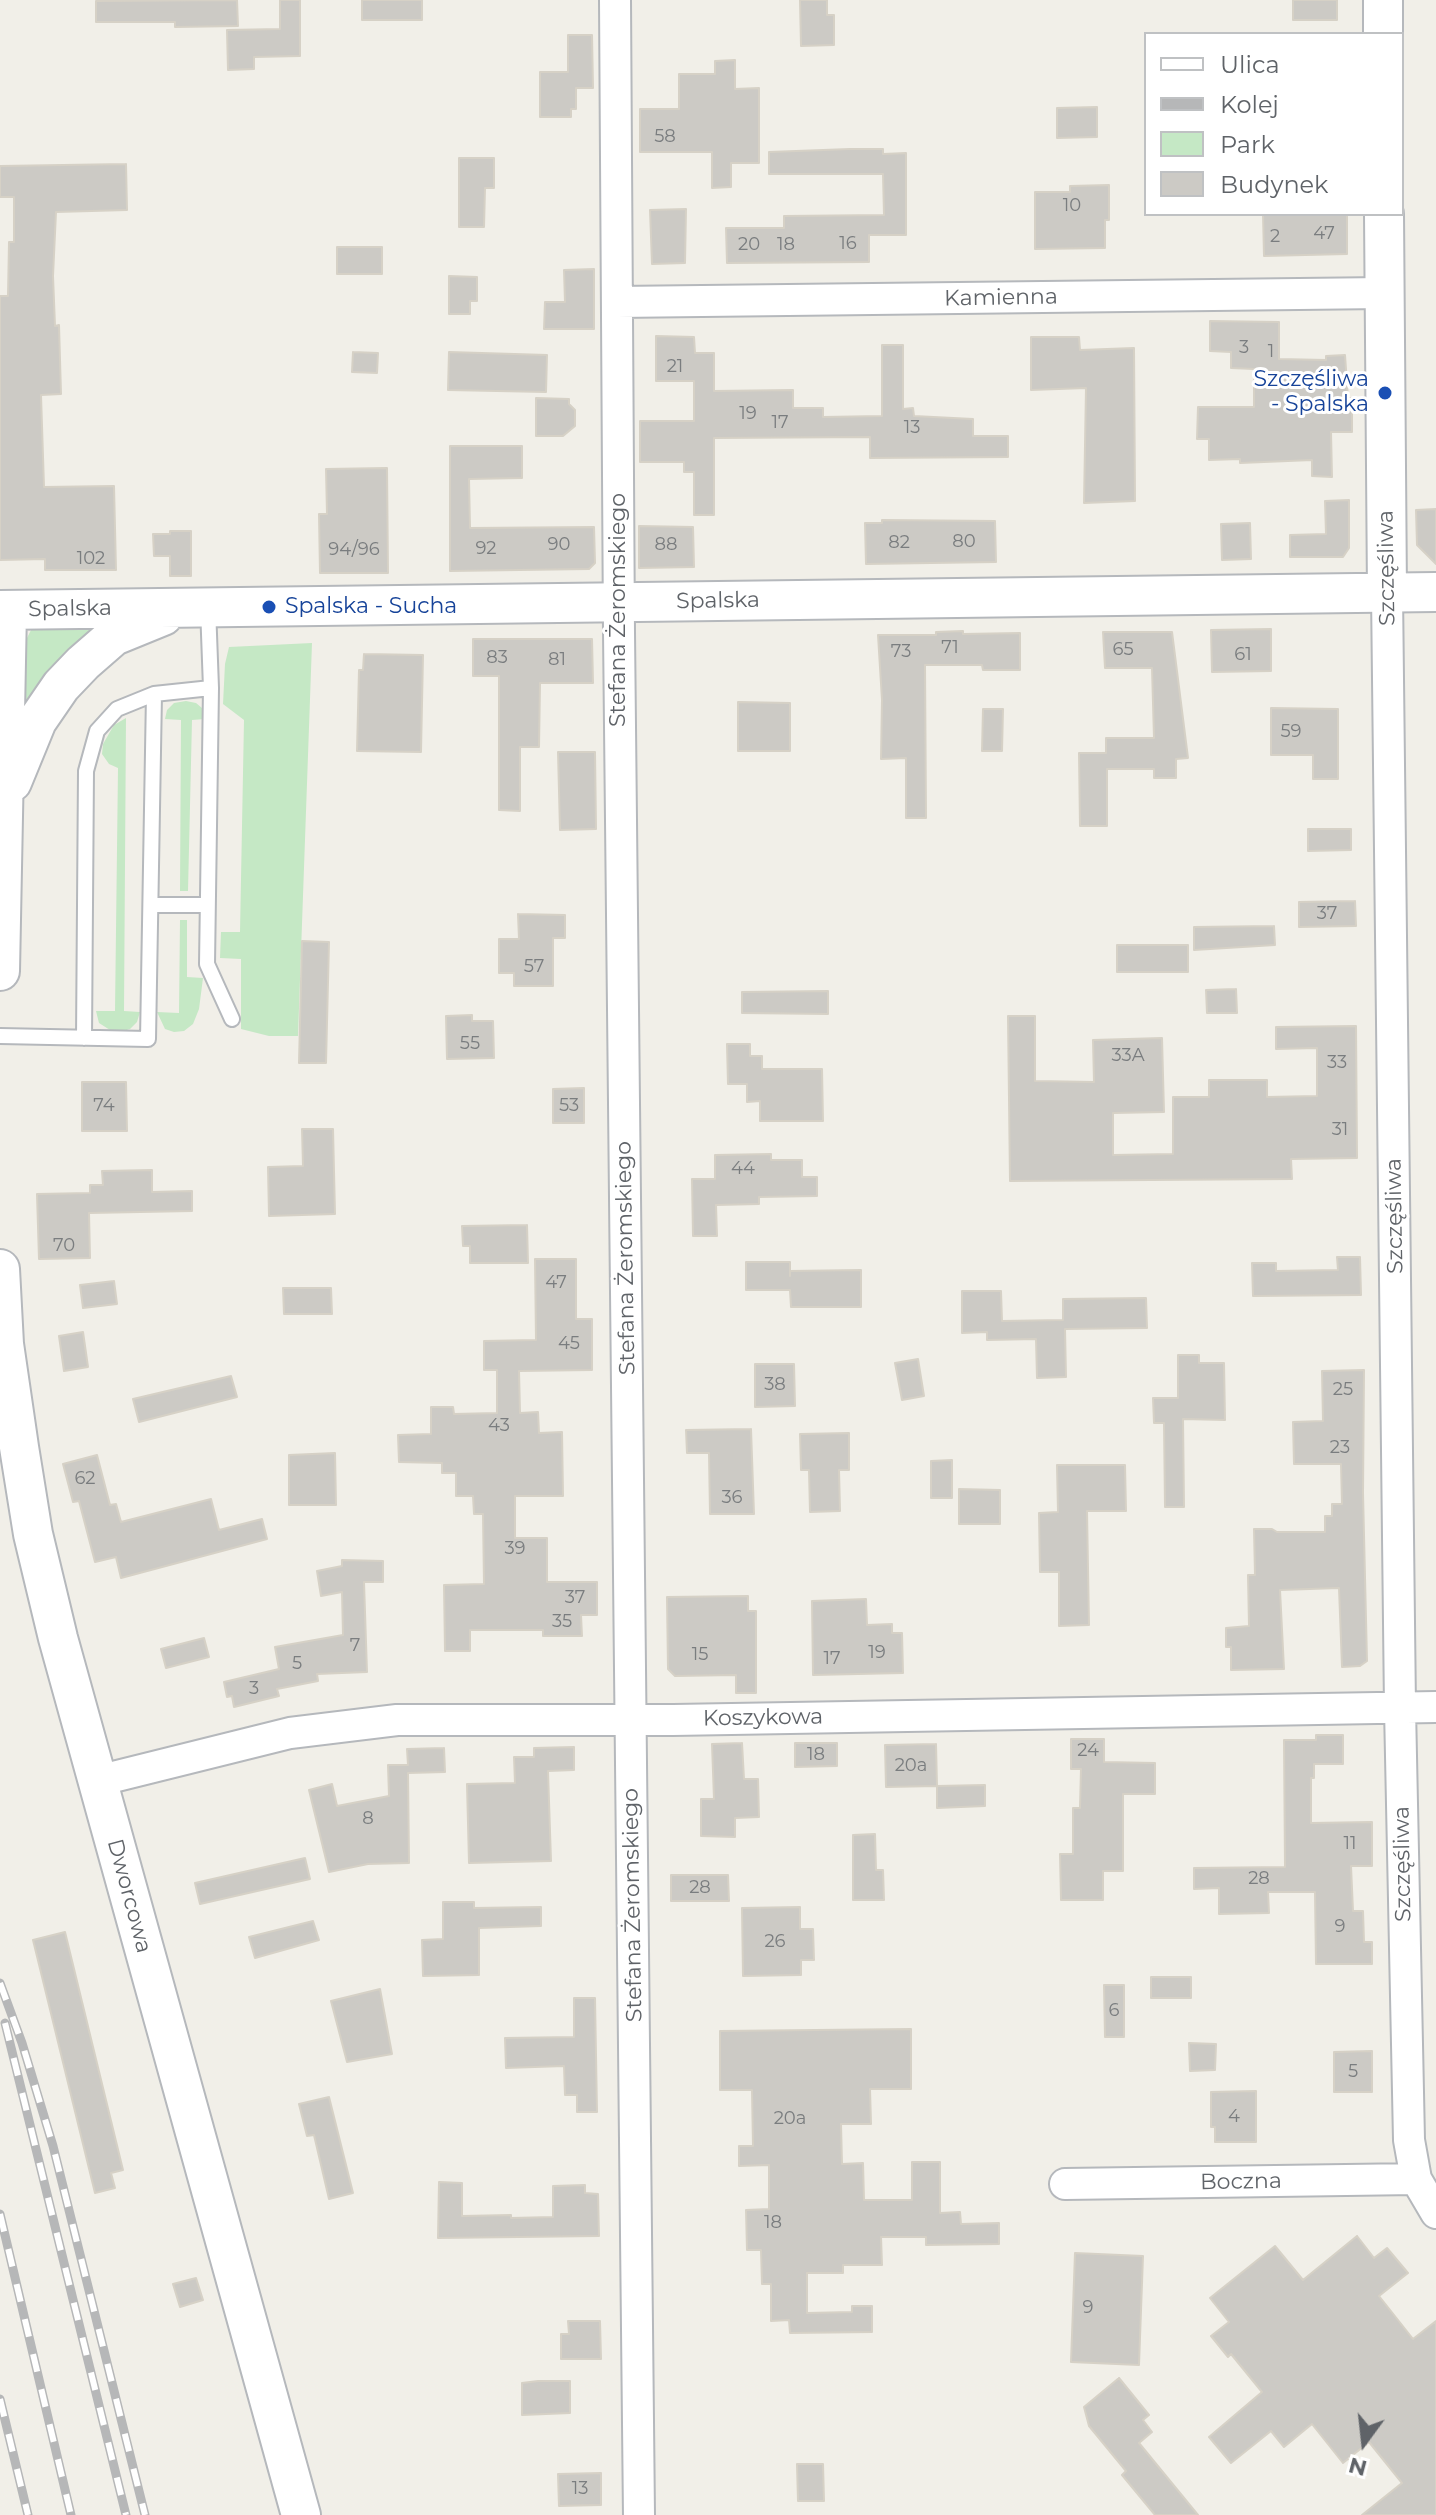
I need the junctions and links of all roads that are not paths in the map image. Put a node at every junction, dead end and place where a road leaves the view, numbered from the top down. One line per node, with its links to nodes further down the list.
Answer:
1 (615, 0): 6 (street, Stefana Żeromskiego)
2 (1383, 0): 3 (street)
3 (1383, 32)
4 (1384, 216): 5 (street, Szczęśliwa)
5 (1384, 293): 6 (street, Kamienna); 8 (street, Szczęśliwa)
6 (617, 302): 9 (street, Stefana Żeromskiego)
7 (1436, 592): 8 (street, Spalska)
8 (1387, 593): 9 (street, Spalska); 24 (street, Szczęśliwa)
9 (619, 603): 10 (street, Spalska); 25 (street, Stefana Żeromskiego)
10 (197, 607): 11 (street, Spalska); 12 (lane); 15 (street)
11 (4, 610): 14 (street)
12 (211, 688): 13 (lane); 17 (lane)
13 (154, 694): 16 (lane); 21 (lane)
14 (3, 731): 15 (street)
15 (3, 811): 18 (street)
16 (152, 905): 17 (lane); 21 (lane)
17 (207, 905): 19 (lane)
18 (0, 971)
19 (232, 1019)
20 (0, 1036): 21 (lane)
21 (84, 1038)
22 (0, 1269): 26 (street, Dworcowa)
23 (1436, 1707): 24 (street, Koszykowa)
24 (1400, 1708): 25 (street, Koszykowa); 27 (street, Szczęśliwa)
25 (631, 1720): 26 (street, Koszykowa); 31 (street, Stefana Żeromskiego)
26 (97, 1781): 30 (street, Dworcowa)
27 (1416, 2179): 28 (street, Boczna); 29 (street, Szczęśliwa)
28 (1065, 2184)
29 (1436, 2213)
30 (301, 2515)
31 (639, 2515)

